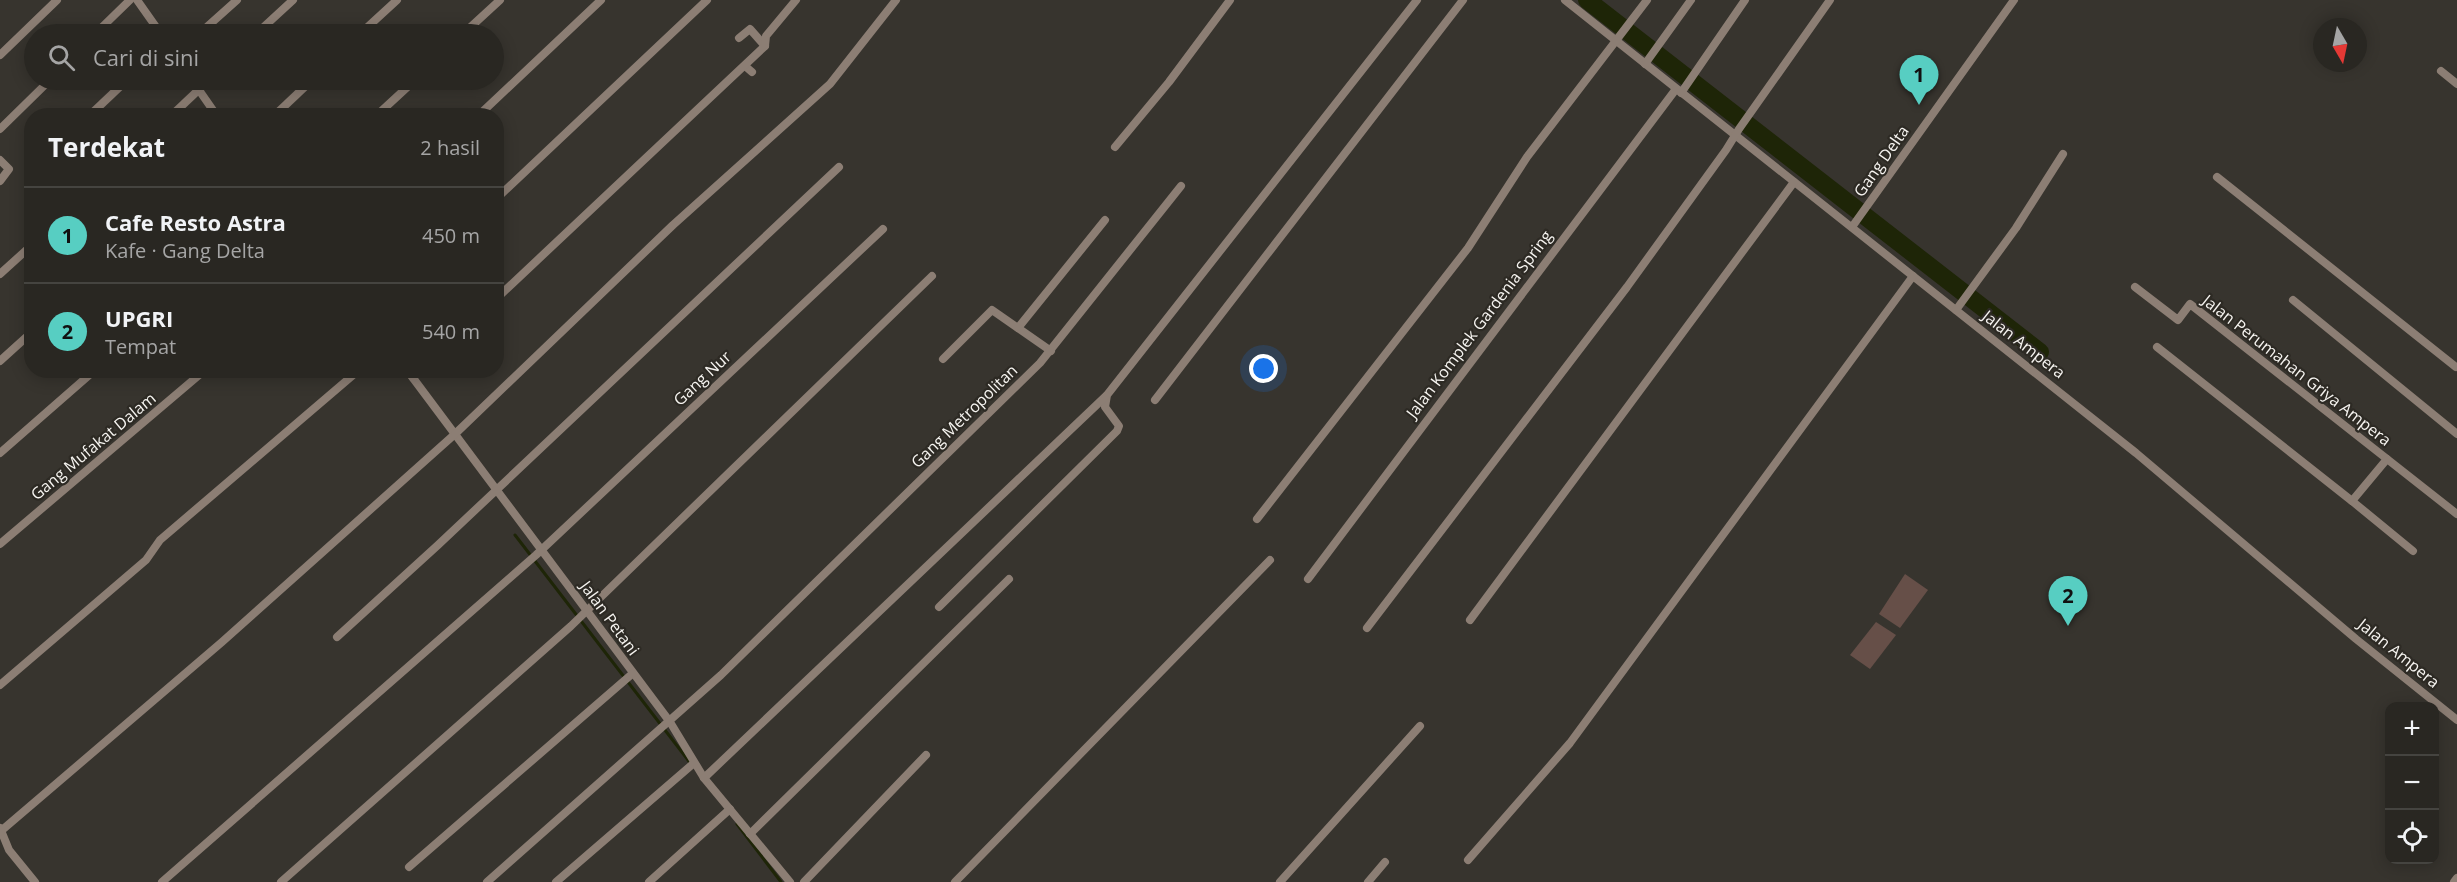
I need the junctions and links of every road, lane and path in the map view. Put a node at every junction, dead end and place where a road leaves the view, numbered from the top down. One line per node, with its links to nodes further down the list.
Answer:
1 (57, 0): 21 (street)
2 (130, 0): 22 (street)
3 (137, 0): 23 (street)
4 (237, 0): 24 (street)
5 (293, 0): 25 (street)
6 (397, 0): 26 (street)
7 (500, 0): 27 (street)
8 (601, 0): 48 (street)
9 (707, 0): 59 (street)
10 (796, 0): 31 (street)
11 (896, 0): 84 (street)
12 (1230, 0): 51 (street)
13 (1417, 0): 82 (street)
14 (1463, 0): 83 (street)
15 (1565, 0): 30 (street, Jalan Ampera)
16 (1647, 0): 30 (street)
17 (1691, 0): 33 (street)
18 (1745, 0): 42 (street, Jalan Komplek Gardenia Spring)
19 (1830, 0): 50 (street)
20 (2014, 0): 61 (street, Gang Delta)
21 (32, 24)
22 (105, 24)
23 (154, 24)
24 (210, 24)
25 (267, 24)
26 (371, 24)
27 (474, 24)
28 (24, 32): 32 (street)
29 (739, 38): 31 (street)
30 (1617, 39): 33 (street, Jalan Ampera); 91 (street)
31 (765, 46): 68 (street)
32 (0, 55)
33 (1647, 61): 42 (street, Jalan Ampera)
34 (2441, 71): 35 (street)
35 (2457, 84)
36 (40, 90): 49 (street)
37 (116, 90): 43 (street)
38 (198, 90): 44 (street)
39 (200, 90): 45 (street)
40 (301, 90): 46 (street)
41 (404, 90): 47 (street)
42 (1680, 91): 50 (street, Jalan Ampera); 97 (street, Jalan Komplek Gardenia Spring)
43 (97, 108)
44 (179, 108)
45 (212, 108)
46 (282, 108)
47 (385, 108)
48 (486, 108)
49 (0, 129)
50 (1737, 132): 57 (street, Jalan Ampera); 101 (street)
51 (1115, 147)
52 (2062, 154): 70 (street)
53 (0, 160): 56 (street)
54 (839, 167): 88 (street)
55 (2217, 177): 77 (street)
56 (0, 182)
57 (1794, 182): 61 (street, Jalan Ampera); 100 (street)
58 (1181, 186): 74 (street, Gang Metropolitan)
59 (504, 191)
60 (1105, 220): 71 (street)
61 (1854, 224): 66 (street, Jalan Ampera)
62 (883, 229): 94 (street, Gang Nur)
63 (24, 252): 64 (street)
64 (0, 274)
65 (932, 276): 99 (street)
66 (1913, 276): 70 (street, Jalan Ampera); 114 (street)
67 (2135, 288): 87 (street, Jalan Perumahan Griya Ampera)
68 (504, 292)
69 (2293, 300): 85 (street)
70 (1958, 308): 105 (street, Jalan Ampera)
71 (1018, 328): 74 (street); 75 (street)
72 (24, 339): 76 (street)
73 (2157, 347): 89 (street)
74 (1051, 351): 106 (street, Gang Metropolitan)
75 (943, 359)
76 (0, 361)
77 (2456, 367)
78 (86, 378): 86 (street)
79 (196, 378): 92 (street, Gang Mufakat Dalam)
80 (349, 378): 104 (street)
81 (413, 378): 84 (street, Jalan Petani)
82 (1107, 394): 98 (street); 110 (street)
83 (1155, 400)
84 (455, 434): 88 (street, Jalan Petani); 112 (street)
85 (2457, 434)
86 (0, 453)
87 (2387, 459): 89 (street, Jalan Perumahan Griya Ampera); 90 (street, Jalan Perumahan Griya Ampera)
88 (497, 490): 94 (street, Jalan Petani); 102 (street)
89 (2352, 501): 93 (street)
90 (2457, 514)
91 (1257, 519)
92 (0, 544)
93 (2414, 550)
94 (539, 552): 99 (street, Jalan Petani); 119 (street, Gang Nur)
95 (1270, 560): 126 (street)
96 (1009, 579): 113 (street)
97 (1308, 579)
98 (939, 607)
99 (583, 614): 103 (street, Jalan Petani); 120 (street)
100 (1470, 620)
101 (1367, 627)
102 (337, 637)
103 (630, 676): 106 (street, Jalan Petani); 116 (street)
104 (0, 685)
105 (2457, 720)
106 (670, 722): 109 (street, Jalan Petani); 121 (street, Gang Metropolitan)
107 (1420, 726): 127 (street)
108 (926, 755): 125 (street)
109 (694, 763): 110 (street, Jalan Petani); 122 (street)
110 (704, 778): 111 (street, Jalan Petani)
111 (730, 809): 113 (street, Jalan Petani); 123 (street)
112 (1, 830): 118 (street)
113 (750, 834): 124 (street, Jalan Petani)
114 (1468, 860)
115 (1384, 862): 128 (street)
116 (409, 867)
117 (2457, 878): 129 (street)
118 (35, 882)
119 (162, 882)
120 (281, 882)
121 (488, 882)
122 (556, 882)
123 (649, 882)
124 (790, 882)
125 (804, 882)
126 (955, 882)
127 (1280, 882)
128 (1368, 882)
129 (2454, 882)

